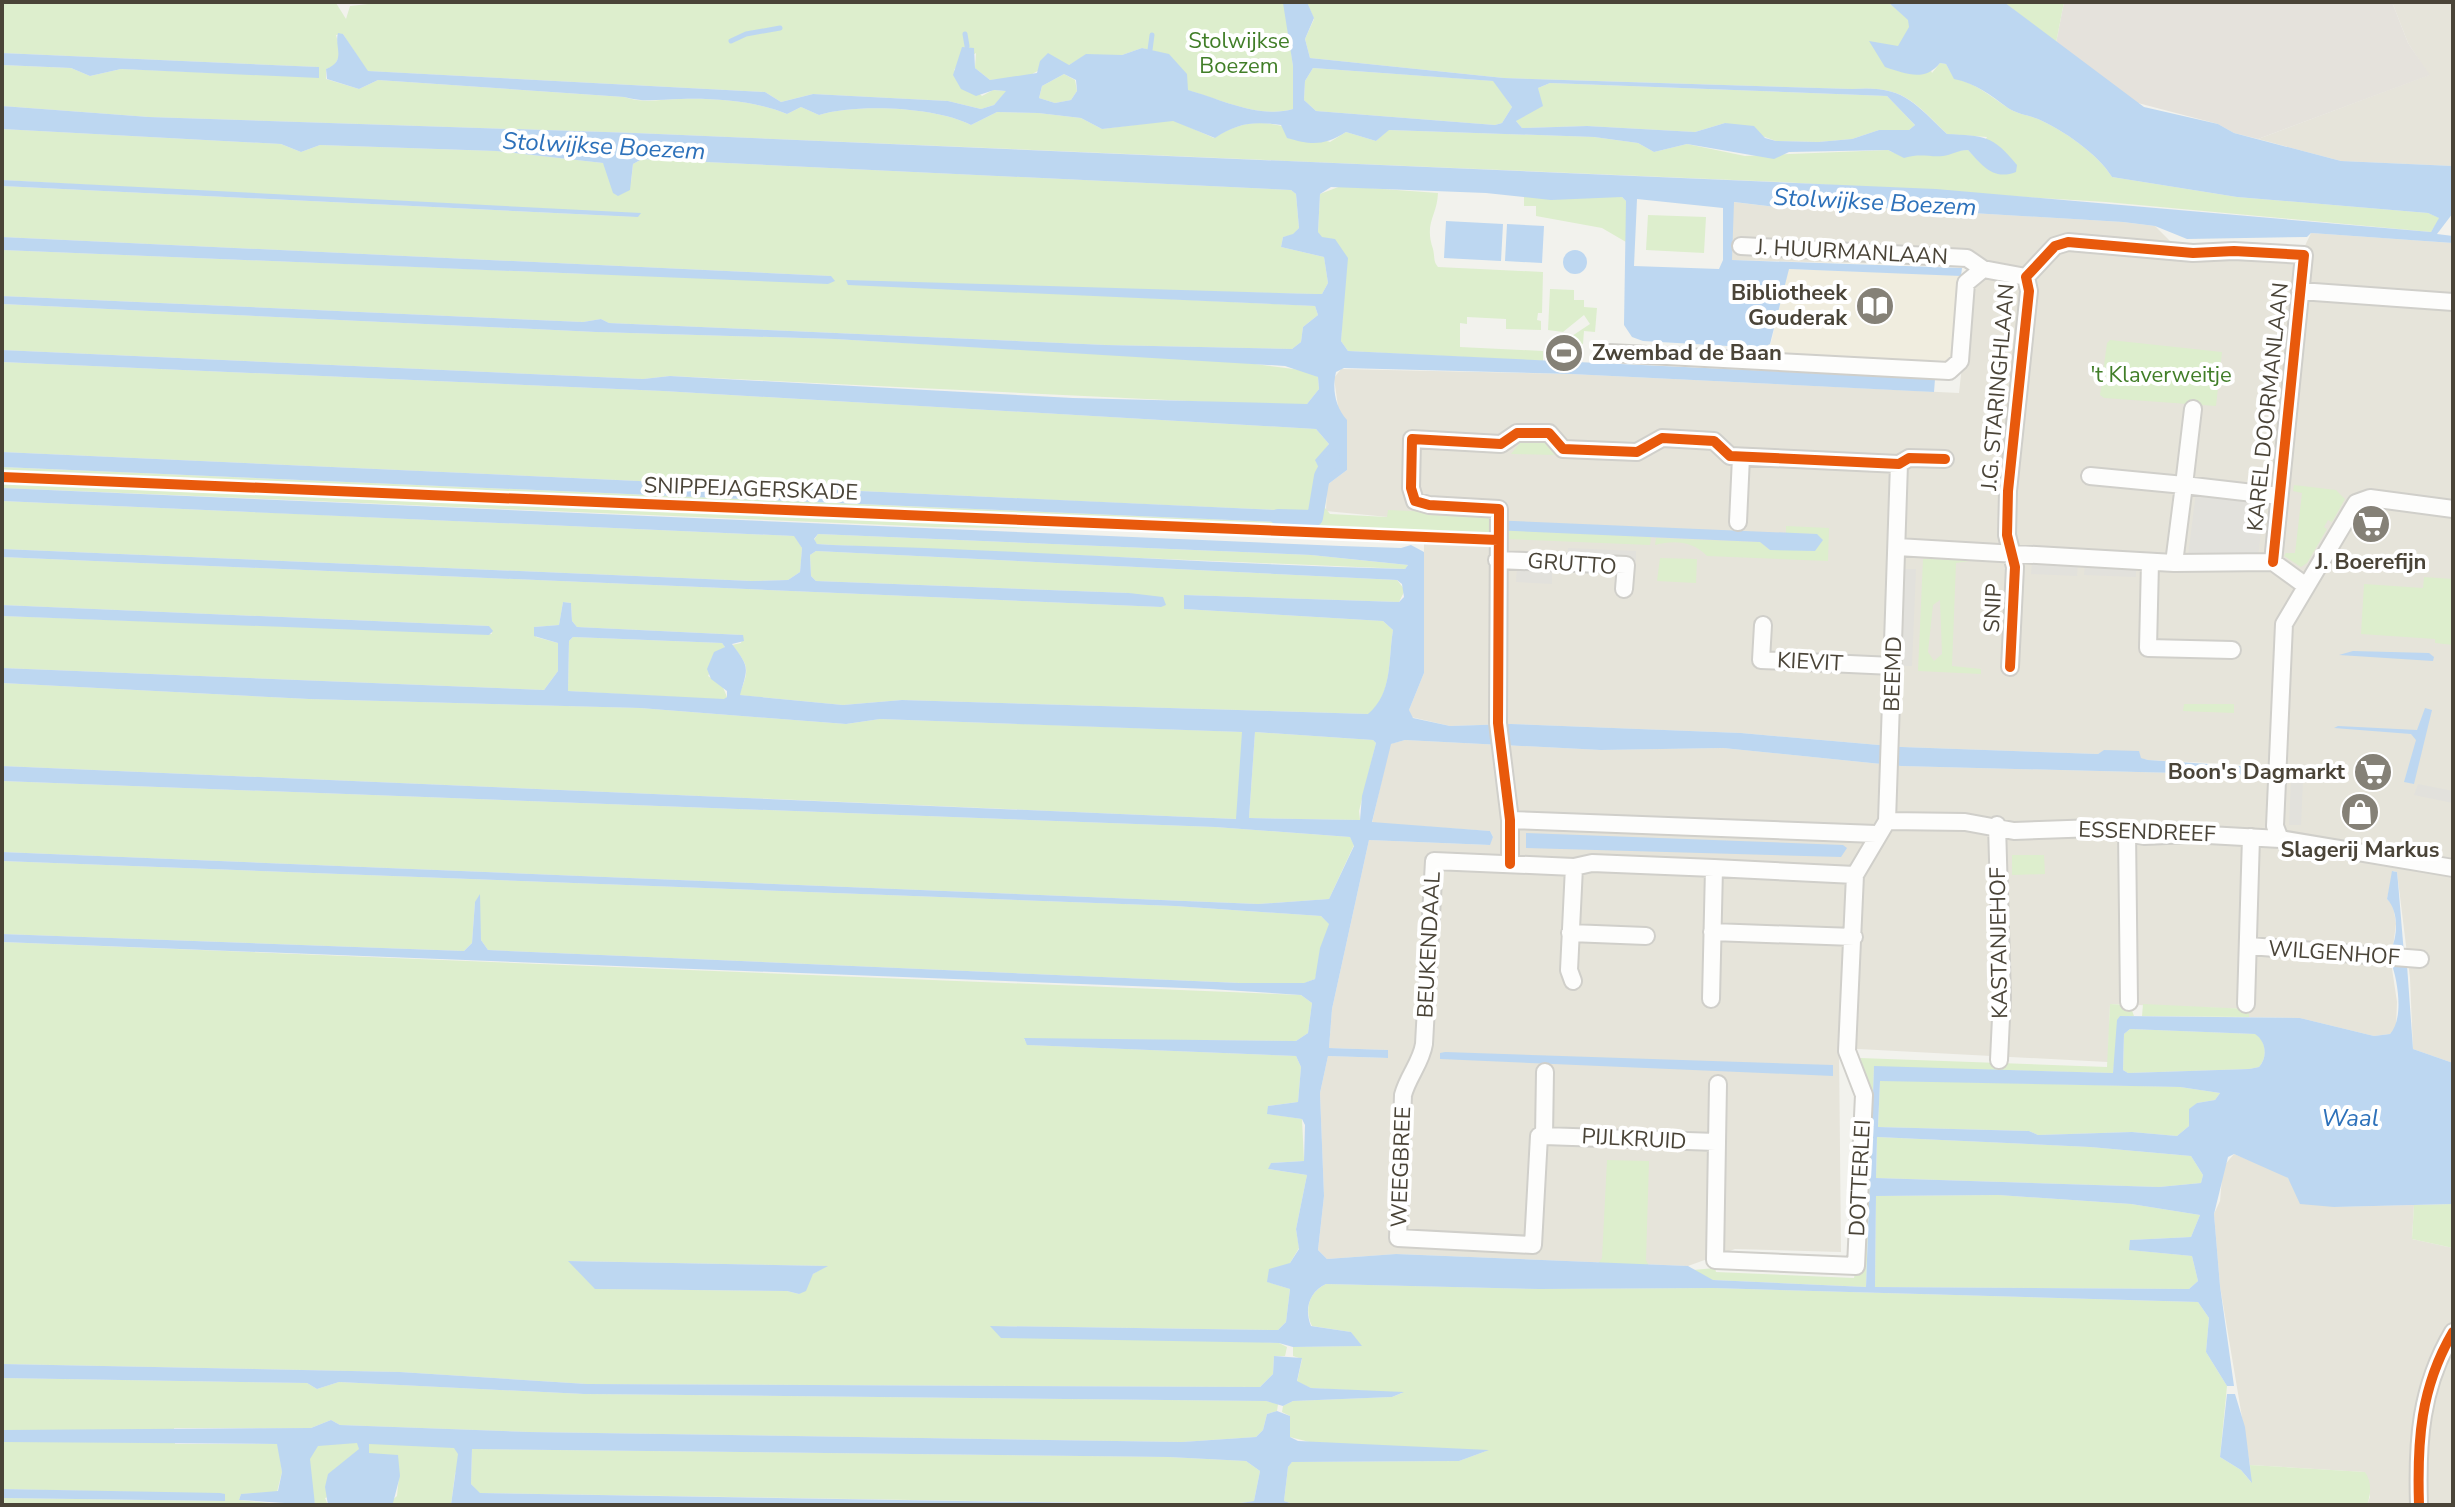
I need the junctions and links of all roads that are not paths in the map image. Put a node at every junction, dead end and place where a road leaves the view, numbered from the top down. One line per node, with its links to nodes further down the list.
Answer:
1 (1741, 246): 3 (street, J. HUURMANLAAN)
2 (2304, 255): 4 (street, J.G. STARINGHLAAN); 5 (street, KAREL DOORMANLAAN)
3 (1983, 269): 4 (street, J.G. STARINGHLAAN); 7 (street, J. HUURMANLAAN)
4 (2026, 277): 18 (street, J.G. STARINGHLAAN)
5 (2300, 291): 6 (street); 14 (street, KAREL DOORMANLAAN)
6 (2453, 302)
7 (1610, 353)
8 (2193, 409): 13 (street)
9 (1741, 457): 11 (street); 16 (street); 19 (street)
10 (1945, 459): 11 (street)
11 (1899, 464): 17 (street, BEEMD)
12 (2090, 476): 13 (street)
13 (2184, 485): 14 (street); 22 (street)
14 (2279, 496): 21 (street, KAREL DOORMANLAAN)
15 (2453, 509): 23 (street)
16 (1738, 522)
17 (1897, 547): 18 (street, SNIP); 27 (street, BEEMD)
18 (2010, 552): 20 (street, SNIP); 28 (street, SNIP)
19 (1497, 560): 24 (street, GRUTTO); 29 (street)
20 (2150, 562): 22 (street, SNIP); 26 (street)
21 (2273, 562): 22 (street, SNIP); 23 (street)
22 (2174, 563)
23 (2306, 586): 34 (street)
24 (1624, 589)
25 (1763, 625): 27 (street, KIEVIT)
26 (2232, 650)
27 (1893, 666): 31 (street, BEEMD)
28 (2010, 667)
29 (1510, 820): 31 (street, ESSENDREEF); 35 (street)
30 (1997, 825): 31 (street, ESSENDREEF); 32 (street, ESSENDREEF); 51 (street, KASTANJEHOF)
31 (1882, 828): 39 (street, BEEMD)
32 (2127, 831): 33 (street, ESSENDREEF); 48 (street)
33 (2251, 837): 34 (street, ESSENDREEF); 44 (street)
34 (2280, 839): 38 (street, ESSENDREEF)
35 (1510, 864): 36 (street, BEUKENDAAL); 50 (street, BEUKENDAAL)
36 (1574, 867): 37 (street, BEUKENDAAL); 41 (street)
37 (1714, 868): 39 (street, BEUKENDAAL); 40 (street)
38 (2453, 868)
39 (1855, 875): 43 (street)
40 (1712, 932): 43 (street); 47 (street)
41 (1570, 933): 42 (street); 46 (street)
42 (1646, 936)
43 (1854, 937): 56 (street, DOTTERLEI)
44 (2249, 946): 45 (street, WILGENHOF); 49 (street)
45 (2406, 958)
46 (1573, 981)
47 (1711, 999)
48 (2129, 1002)
49 (2246, 1004)
50 (1424, 1044): 54 (street, WEEGBREE)
51 (1999, 1060)
52 (1545, 1072): 54 (street, WEEGBREE)
53 (1718, 1084): 55 (street, PIJLKRUID)
54 (1548, 1136): 55 (street, PIJLKRUID)
55 (1716, 1142): 56 (street, PIJLKRUID)
56 (1715, 1260)
57 (2453, 1332): 58 (street)
58 (2419, 1505)

